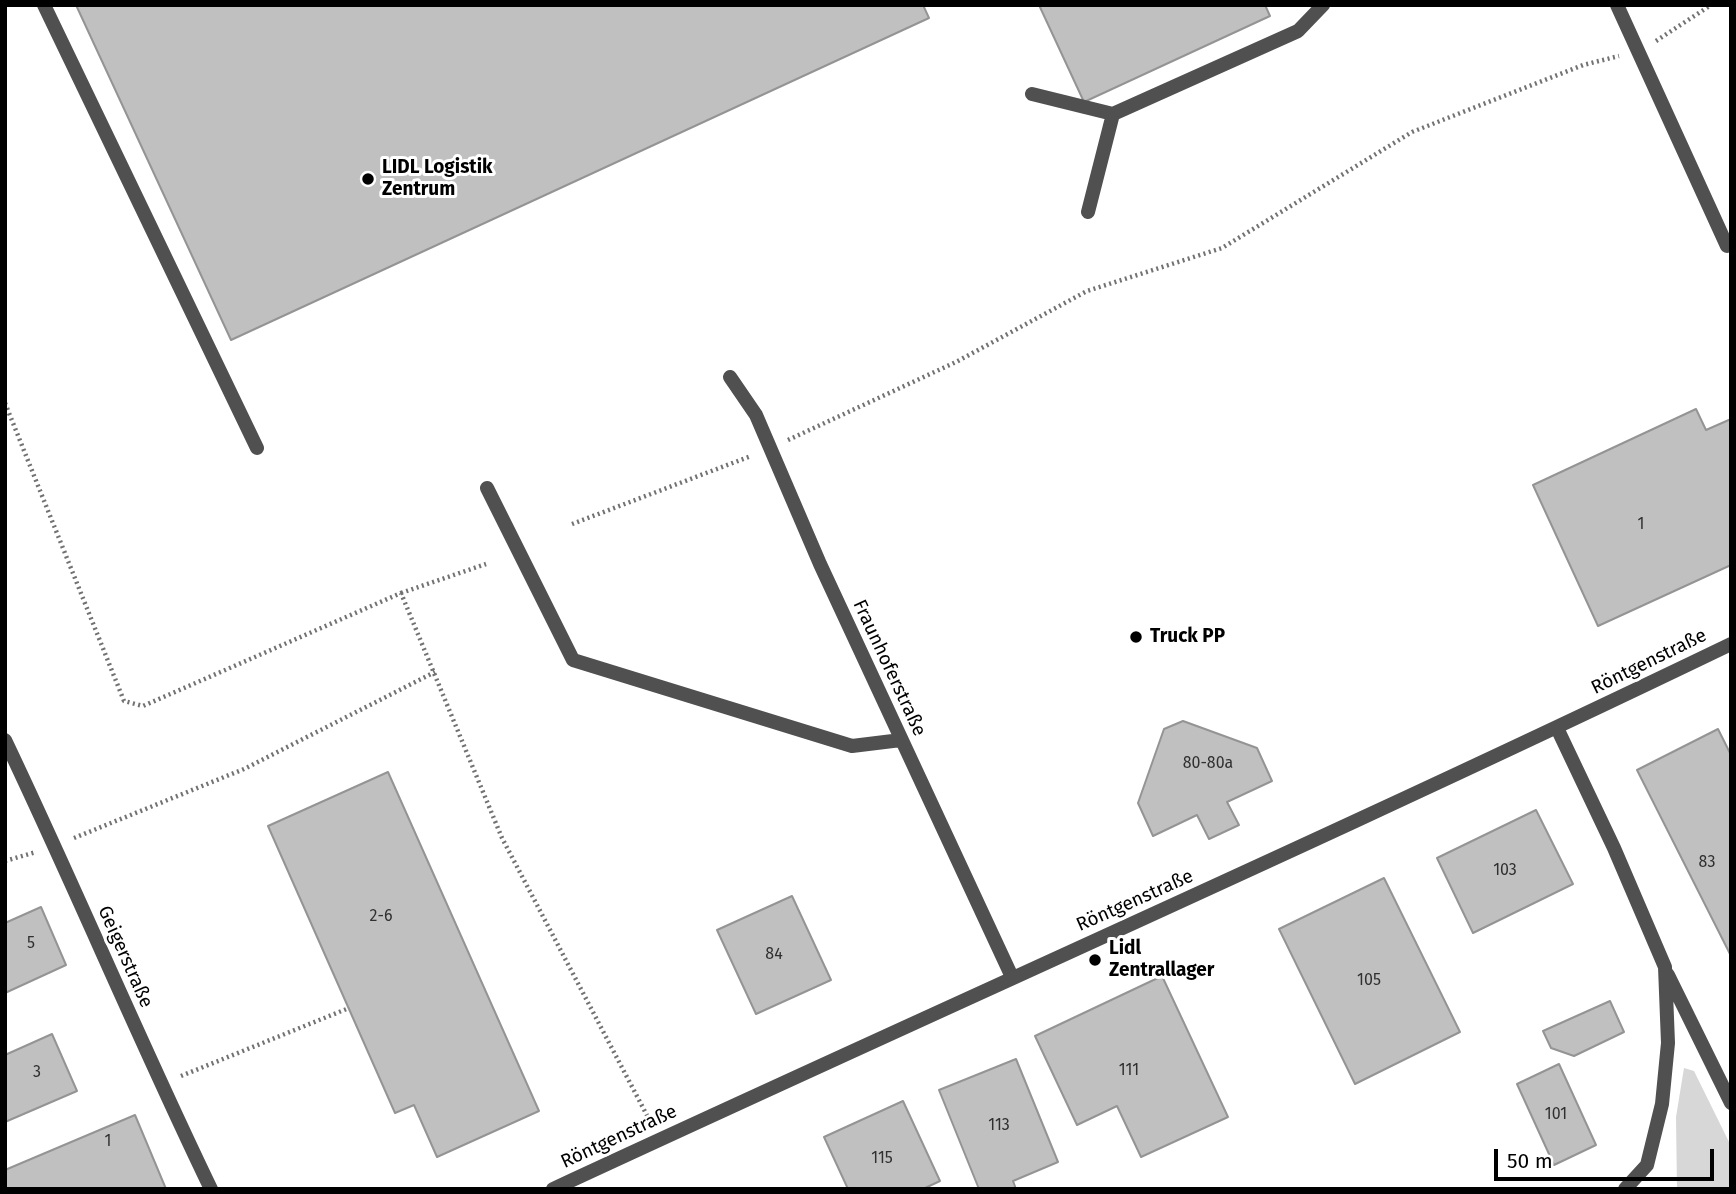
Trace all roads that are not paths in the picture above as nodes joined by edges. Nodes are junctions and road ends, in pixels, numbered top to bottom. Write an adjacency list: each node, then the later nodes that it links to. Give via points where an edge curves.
1 (44, 5): 9 (street)
2 (1322, 5): 5 (street, via 1298,31)
3 (1617, 5): 7 (street)
4 (1032, 94): 5 (street)
5 (1113, 114): 6 (street)
6 (1088, 212)
7 (1730, 244)
8 (730, 377): 14 (street, Fraunhoferstraße, via 756,415)
9 (257, 449)
10 (487, 488): 14 (street, via 573,660 852,746)
11 (1731, 644): 12 (street, Röntgenstraße)
12 (1557, 728): 15 (street); 16 (street, Röntgenstraße)
13 (5, 740): 18 (street, Geigerstraße)
14 (901, 740): 16 (street, Fraunhoferstraße)
15 (1665, 967): 17 (street); 20 (street, via 1668,1043 1662,1104 1647,1165)
16 (1012, 977): 19 (street, Röntgenstraße)
17 (1731, 1103)
18 (211, 1189)
19 (553, 1189)
20 (1625, 1189)

